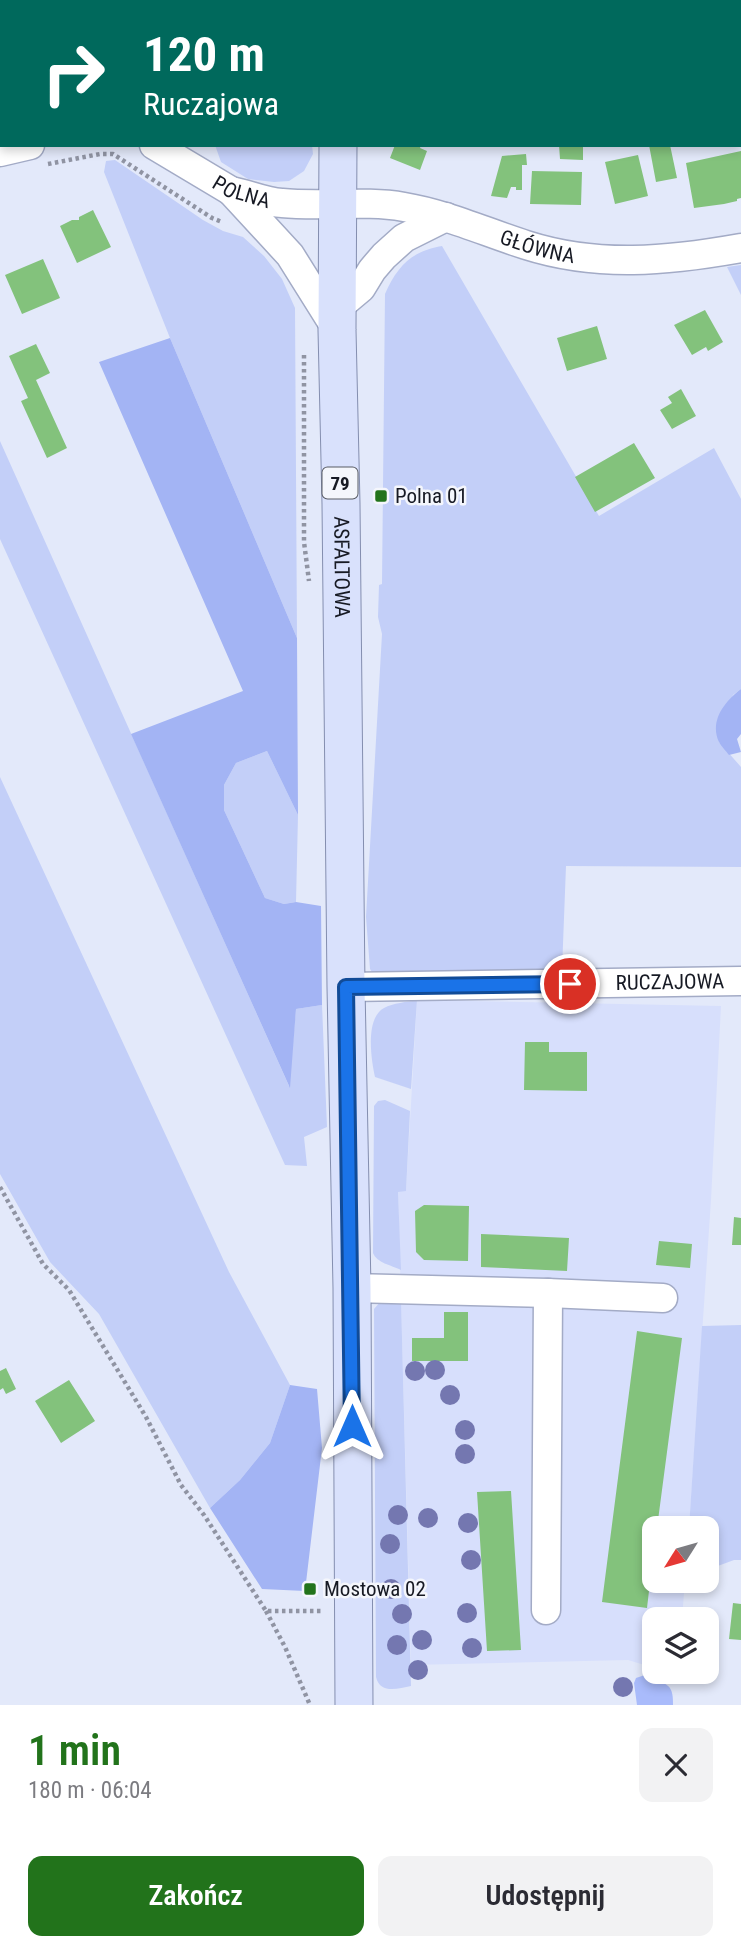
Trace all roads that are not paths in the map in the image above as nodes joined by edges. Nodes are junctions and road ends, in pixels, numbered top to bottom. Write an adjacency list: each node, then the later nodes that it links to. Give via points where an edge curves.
1 (161, 147): 5 (street, POLNA)
2 (338, 147): 7 (main road, ASFALTOWA / 79)
3 (0, 152): 4 (street)
4 (35, 155)
5 (195, 156): 6 (street, POLNA)
6 (231, 191): 7 (street, POLNA, via 277,203); 10 (street, via 290,255)
7 (338, 203): 8 (street, GŁÓWNA, via 402,206); 10 (main road, ASFALTOWA / 79)
8 (446, 217): 9 (street, GŁÓWNA, via 564,255 659,261); 10 (street, via 404,238 384,256)
9 (741, 248)
10 (336, 320): 12 (main road, ASFALTOWA / 79)
11 (741, 981): 12 (street, RUCZAJOWA)
12 (346, 987): 13 (main road, 79)
13 (352, 1288): 14 (street); 17 (main road, 79)
14 (548, 1293): 15 (street); 16 (street)
15 (663, 1298)
16 (546, 1610)
17 (354, 1705)

